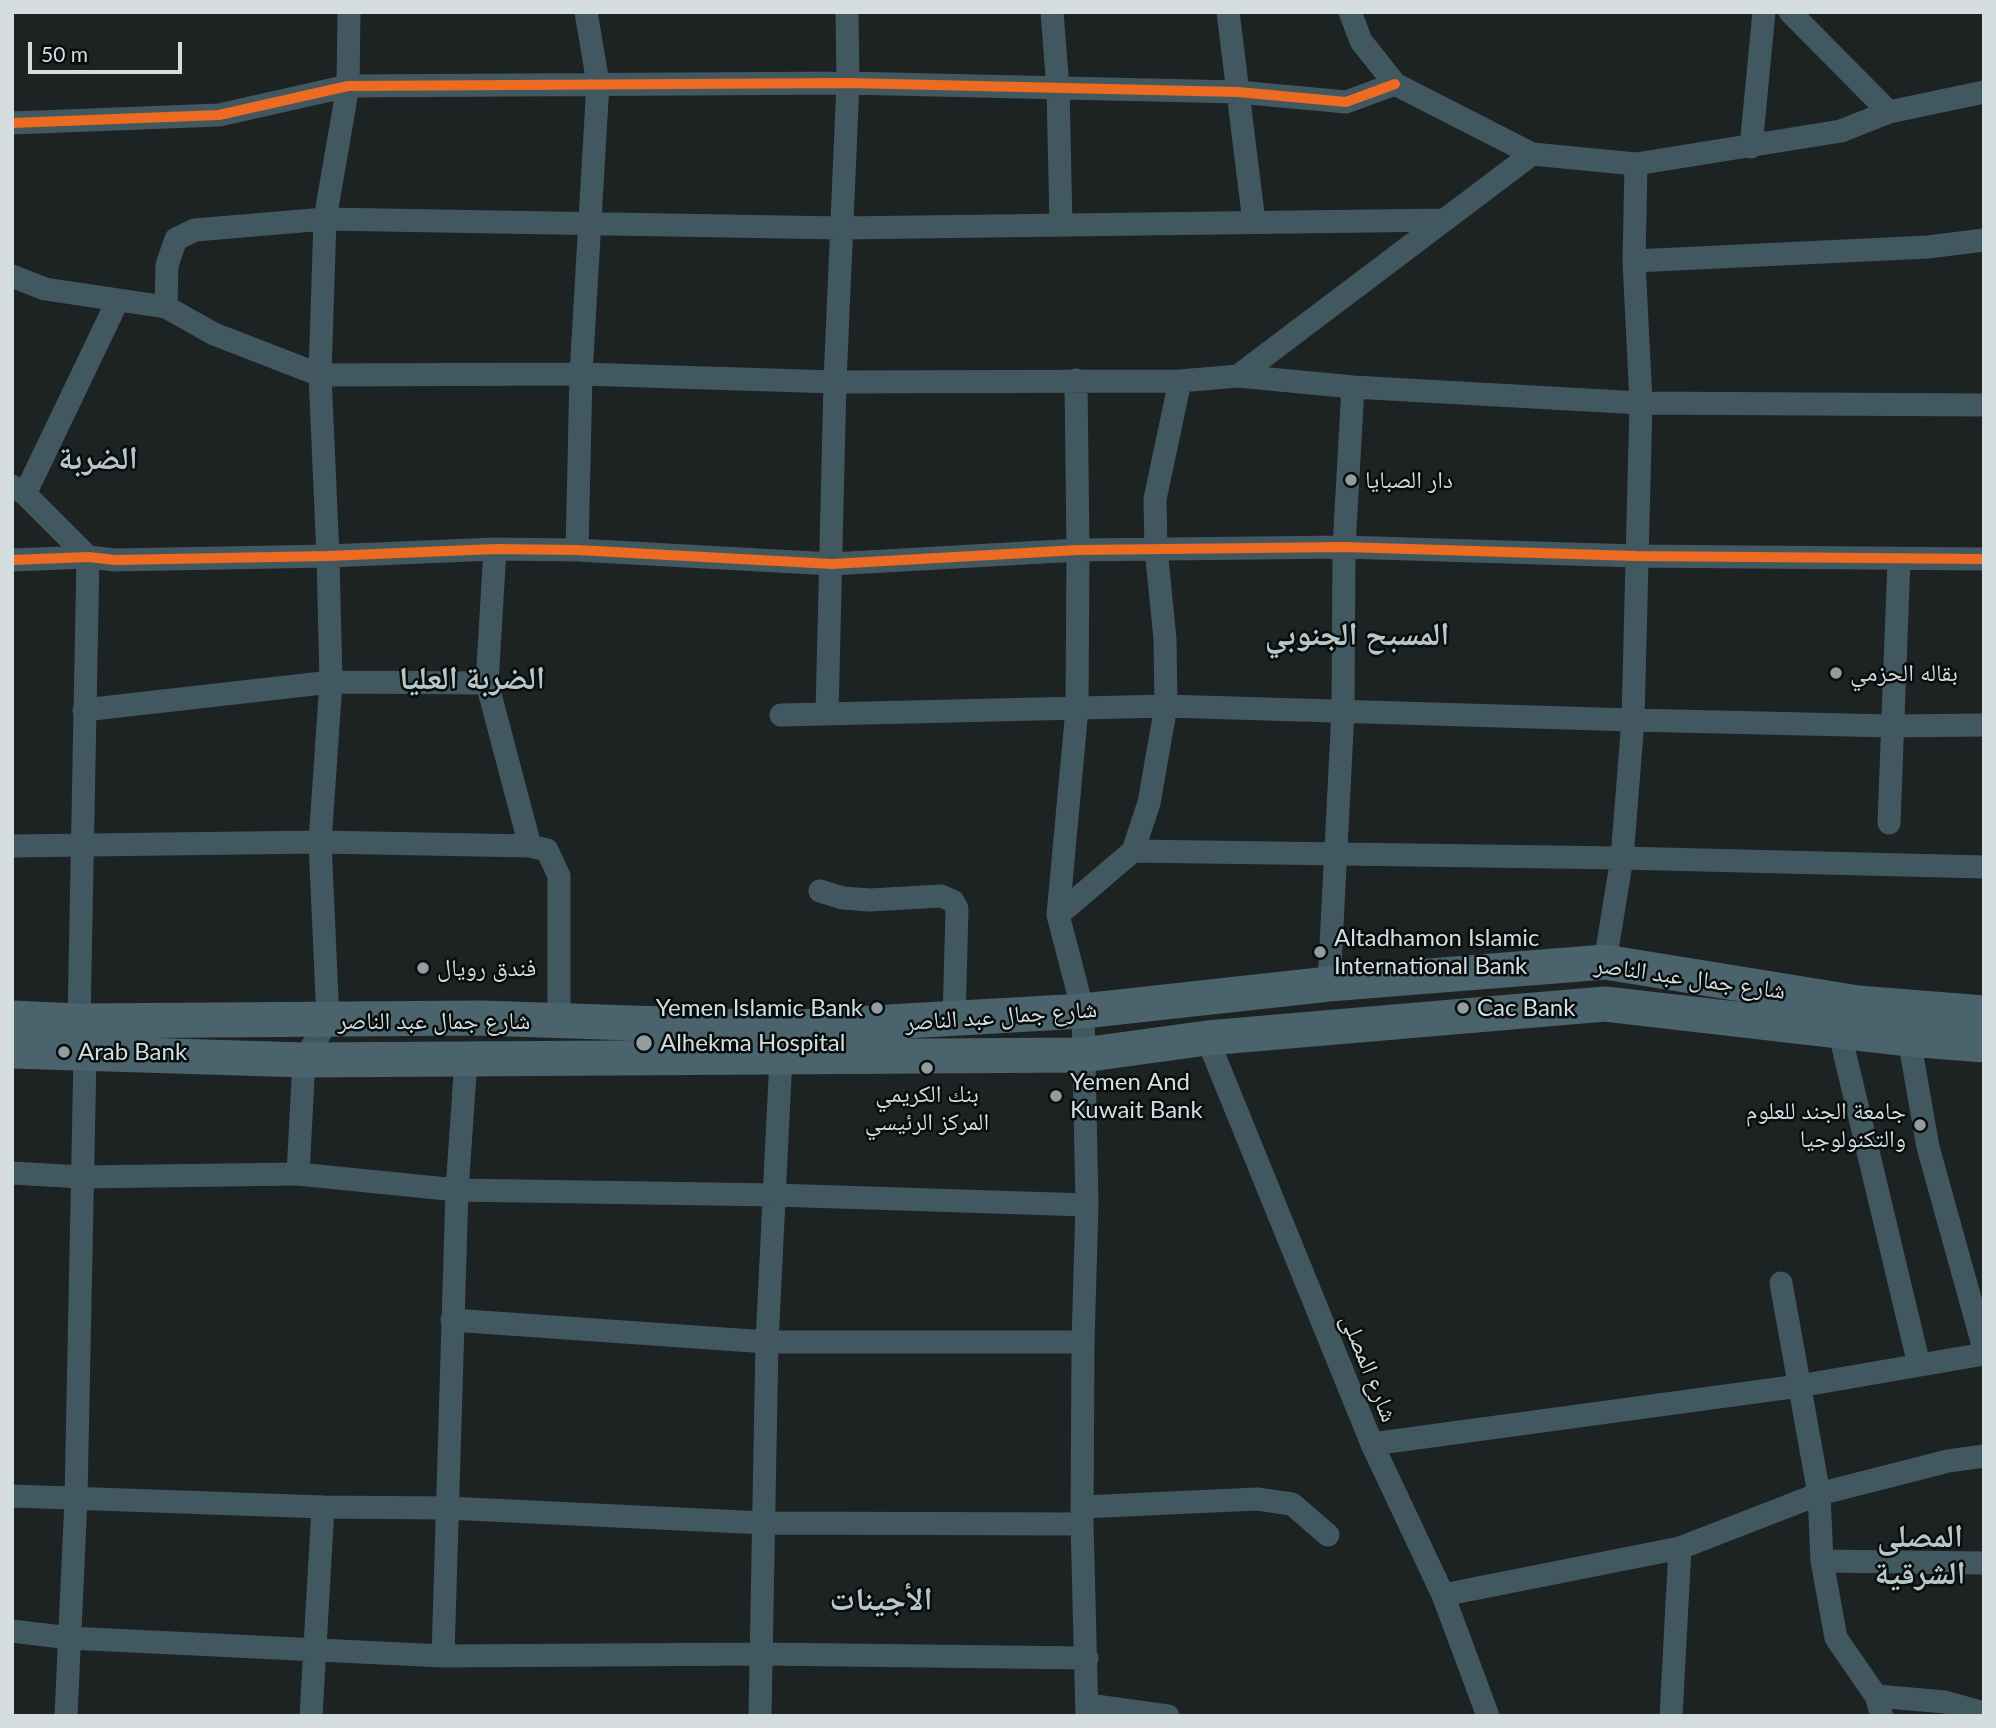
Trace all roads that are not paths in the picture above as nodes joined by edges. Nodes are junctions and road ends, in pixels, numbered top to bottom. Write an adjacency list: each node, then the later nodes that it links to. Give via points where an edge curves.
1 (349, 12): 12 (street)
2 (586, 12): 9 (street)
3 (847, 12): 10 (street)
4 (1052, 12): 13 (street)
5 (1228, 12): 14 (street)
6 (1350, 12): 11 (street, via 1360,41)
7 (1763, 12): 18 (street)
8 (1790, 12): 16 (street)
9 (598, 83): 10 (street); 12 (street); 24 (street)
10 (849, 83): 13 (street); 26 (street)
11 (1395, 84): 14 (street, via 1346,102); 19 (street)
12 (348, 86): 17 (street, via 219,115); 21 (street)
13 (1058, 88): 14 (street); 25 (street)
14 (1238, 92): 23 (street)
15 (1984, 92): 16 (street)
16 (1889, 112): 18 (street, via 1841,131)
17 (12, 123)
18 (1751, 147): 20 (street)
19 (1532, 154): 20 (street); 22 (street)
20 (1636, 164): 28 (street)
21 (325, 219): 24 (street); 31 (street, via 195,230 176,239 167,265); 33 (street)
22 (1445, 220): 23 (street); 34 (street)
23 (1254, 222): 25 (street)
24 (591, 225): 26 (street); 32 (street)
25 (1061, 225): 26 (street)
26 (841, 228): 37 (street)
27 (1984, 240): 28 (street, via 1928,247)
28 (1634, 261): 39 (street)
29 (12, 276): 30 (street, via 45,289)
30 (118, 300): 31 (street); 41 (street)
31 (166, 307): 33 (street, via 214,334)
32 (581, 374): 33 (street); 37 (street); 45 (street)
33 (320, 375): 47 (street)
34 (1238, 376): 36 (street); 38 (street)
35 (1076, 380): 36 (street); 37 (street); 46 (street)
36 (1180, 381): 44 (street, via 1155,499)
37 (835, 382): 53 (street)
38 (1353, 387): 39 (street); 42 (street)
39 (1641, 403): 40 (street); 48 (street)
40 (1984, 405)
41 (19, 490): 49 (street)
42 (1344, 547): 44 (street); 48 (street); 59 (street)
43 (495, 549): 45 (street); 47 (street); 55 (street)
44 (1156, 549): 46 (street); 56 (street)
45 (577, 550): 53 (street)
46 (1078, 550): 53 (street); 57 (street)
47 (328, 556): 49 (street); 54 (street)
48 (1636, 556): 50 (street); 62 (street)
49 (88, 557): 52 (street); 58 (street)
50 (1899, 559): 51 (street); 64 (street)
51 (1984, 559)
52 (12, 561)
53 (832, 564): 60 (street)
54 (331, 682): 55 (street); 58 (street); 66 (street)
55 (487, 683): 69 (street)
56 (1166, 706): 57 (street); 59 (street); 70 (street, via 1149,803)
57 (1077, 709): 60 (street); 75 (street)
58 (84, 710): 68 (street)
59 (1343, 711): 62 (street); 71 (street)
60 (827, 713): 61 (street)
61 (781, 715)
62 (1633, 720): 64 (street); 72 (street)
63 (1984, 725): 64 (street)
64 (1891, 726): 65 (street)
65 (1889, 823)
66 (320, 842): 68 (street); 69 (street); 81 (street)
67 (12, 846): 68 (street)
68 (82, 846): 85 (street)
69 (530, 846): 83 (street, via 547,850 559,876)
70 (1133, 851): 71 (street); 75 (street)
71 (1335, 854): 72 (street); 77 (street)
72 (1622, 858): 73 (street); 76 (street)
73 (1984, 867)
74 (820, 891): 82 (street, via 842,898 941,896 953,901 957,909)
75 (1058, 915): 78 (street)
76 (1605, 962): 77 (main road, شارع جمال عبد الناصر); 79 (main road, شارع جمال عبد الناصر, via 1858,1003)
77 (1329, 984): 78 (main road, شارع جمال عبد الناصر)
78 (1083, 1012): 82 (main road, شارع جمال عبد الناصر); 90 (street)
79 (1984, 1013)
80 (12, 1018): 85 (main road, شارع جمال عبد الناصر)
81 (328, 1020): 83 (main road, شارع جمال عبد الناصر); 85 (main road, شارع جمال عبد الناصر); 92 (street)
82 (954, 1020): 83 (main road, شارع جمال عبد الناصر, via 783,1028)
83 (559, 1022)
84 (1839, 1030): 86 (main road, شارع جمال عبد الناصر, via 1605,1004); 87 (main road, شارع جمال عبد الناصر); 105 (street)
85 (82, 1038): 89 (main road, شارع جمال عبد الناصر); 92 (main road, شارع جمال عبد الناصر); 96 (street)
86 (1208, 1038): 90 (main road, شارع جمال عبد الناصر); 107 (street, شارع المصلى)
87 (1909, 1039): 88 (main road, شارع جمال عبد الناصر); 104 (street, via 1928,1146)
88 (1984, 1045)
89 (12, 1051)
90 (1083, 1055): 91 (main road, شارع جمال عبد الناصر); 99 (street)
91 (781, 1057): 93 (main road, شارع جمال عبد الناصر); 98 (street)
92 (304, 1060): 93 (main road, شارع جمال عبد الناصر); 95 (street)
93 (466, 1060): 97 (street)
94 (12, 1174): 96 (street)
95 (298, 1174): 96 (street); 97 (street)
96 (81, 1177): 111 (street)
97 (457, 1190): 98 (street); 101 (street)
98 (775, 1195): 99 (street); 102 (street)
99 (1087, 1205): 103 (street)
100 (1781, 1283): 106 (street)
101 (452, 1320): 102 (street); 113 (street)
102 (767, 1342): 103 (street); 115 (street)
103 (1083, 1342): 114 (street)
104 (1984, 1351): 105 (street)
105 (1919, 1365): 106 (street)
106 (1799, 1386): 107 (street); 109 (street)
107 (1371, 1444): 120 (street, شارع المصلى)
108 (1984, 1456): 109 (street)
109 (1819, 1494): 117 (street); 118 (street)
110 (12, 1496): 111 (street)
111 (76, 1499): 112 (street); 122 (street)
112 (323, 1507): 113 (street); 123 (street)
113 (447, 1508): 115 (street); 125 (street)
114 (1082, 1516): 115 (street); 116 (street, via 1257,1499 1292,1504); 126 (street)
115 (765, 1523): 124 (street)
116 (1328, 1535)
117 (1680, 1548): 120 (street); 135 (street)
118 (1822, 1561): 119 (street); 127 (street, via 1836,1638)
119 (1984, 1563)
120 (1443, 1595): 134 (street, شارع المصلى)
121 (12, 1631): 122 (street)
122 (70, 1638): 123 (street); 130 (street)
123 (315, 1649): 125 (street); 131 (street)
124 (762, 1654): 125 (street); 126 (street); 132 (street)
125 (443, 1656)
126 (1087, 1658): 128 (street)
127 (1879, 1706): 129 (street, via 1945,1702)
128 (1087, 1711): 133 (street)
129 (1984, 1713)
130 (66, 1716)
131 (311, 1716)
132 (760, 1716)
133 (1168, 1716)
134 (1488, 1716)
135 (1671, 1716)

